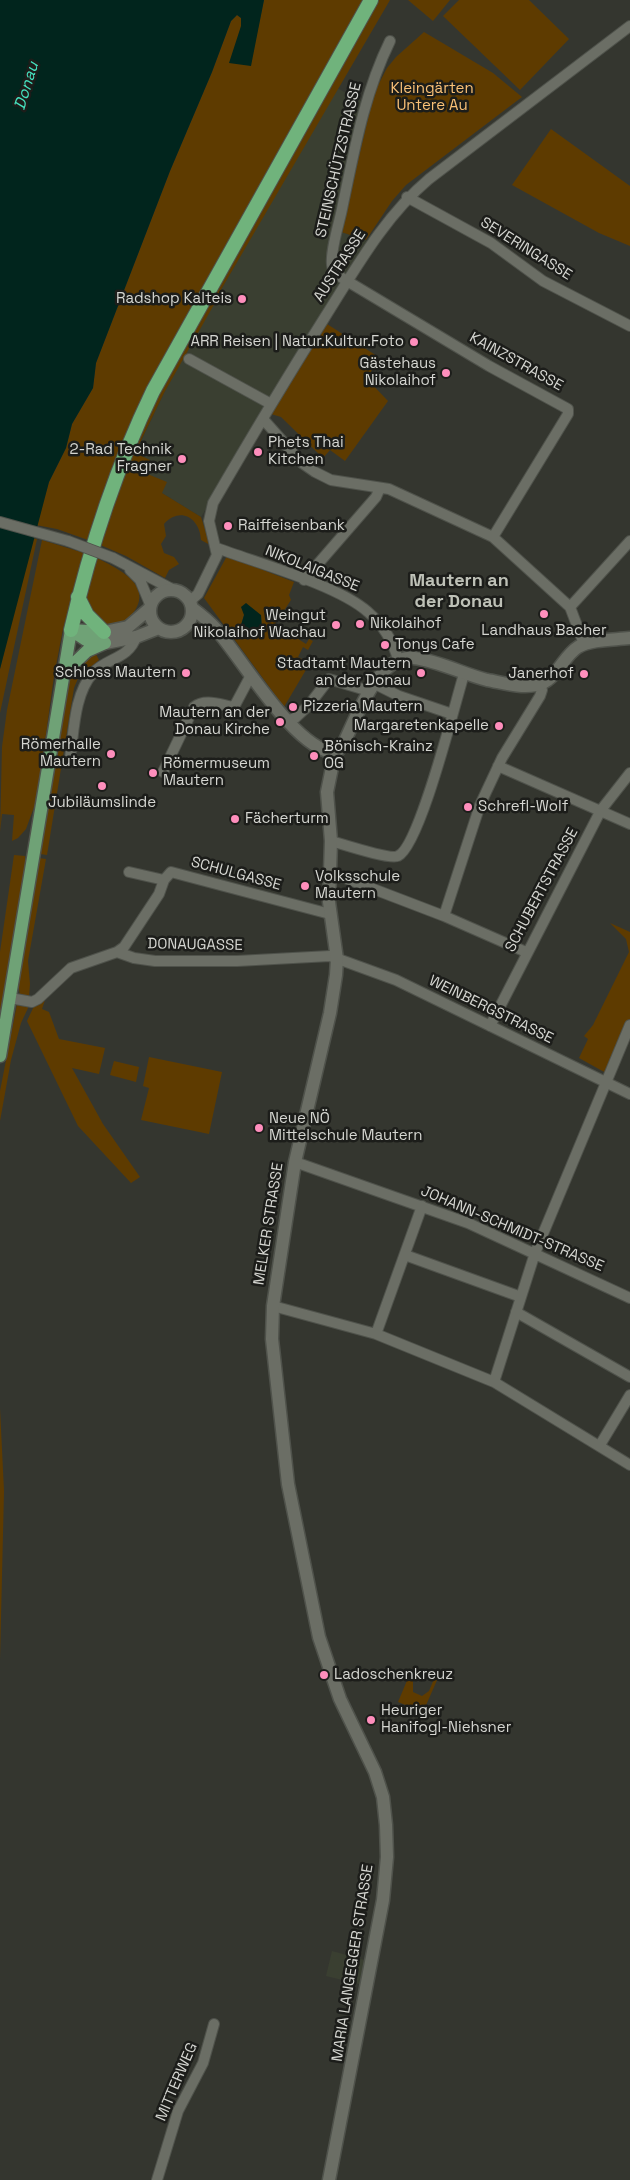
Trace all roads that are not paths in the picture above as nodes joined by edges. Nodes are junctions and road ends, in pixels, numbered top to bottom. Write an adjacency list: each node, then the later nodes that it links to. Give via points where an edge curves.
1 (371, 0): 18 (highway, via 153,391 109,494)
2 (630, 26): 4 (street, AUSTRASSE)
3 (390, 41): 5 (street, STEINSCHÜTZSTRASSE, via 367,97 337,231 332,265 335,274)
4 (407, 197): 5 (street, AUSTRASSE); 6 (street, SEVERINGASSE, via 491,243 543,281)
5 (347, 281): 8 (street, AUSTRASSE); 12 (street, KAINZSTRASSE, via 568,409 568,414)
6 (630, 326)
7 (189, 359): 8 (street)
8 (271, 404): 9 (street, AUSTRASSE)
9 (262, 419): 10 (street, via 302,463 315,472 331,480); 14 (street, AUSTRASSE, via 213,503 209,522)
10 (380, 488): 12 (street, via 406,496); 16 (street, via 376,497)
11 (0, 522): 15 (street, bridge, via 68,541)
12 (493, 537): 21 (street)
13 (630, 541): 21 (street)
14 (217, 548): 16 (street, NIKOLAIGASSE); 19 (street, via 215,563)
15 (115, 559): 17 (street); 20 (street, via 140,580)
16 (304, 580): 30 (street, NIKOLAIGASSE, via 333,591 369,612 392,641)
17 (172, 590): 19 (street); 20 (street, via 158,593)
18 (78, 597): 24 (highway); 25 (highway)
19 (191, 604): 22 (street); 29 (street, via 215,627)
20 (150, 607): 23 (street, via 152,621); 25 (street, via 128,627)
21 (570, 608): 28 (street)
22 (190, 622): 23 (street, via 175,631); 29 (street)
23 (160, 628): 26 (street)
24 (71, 630): 25 (main road); 34 (main road)
25 (105, 638): 26 (street); 31 (street); 34 (main road, via 80,656)
26 (136, 638): 31 (street, via 127,652)
27 (630, 638): 28 (street)
28 (584, 644): 35 (street)
29 (232, 650): 33 (street)
30 (398, 660): 32 (street, via 416,658); 36 (street)
31 (110, 661): 40 (street, via 94,672 84,687)
32 (464, 674): 35 (street, via 511,685); 37 (street)
33 (251, 675): 38 (street); 42 (street, via 234,708 206,702 194,707)
34 (62, 676): 55 (main road)
35 (540, 684): 41 (street, via 540,696)
36 (371, 687): 37 (street); 38 (street, via 329,679 309,705); 39 (street, via 342,747)
37 (452, 714): 46 (street, via 420,818 402,852 392,857)
38 (287, 721): 39 (street, via 313,743)
39 (335, 753): 46 (street, MELKER STRASSE, via 327,792)
40 (70, 758)
41 (498, 766): 44 (street); 51 (street, via 471,827)
42 (163, 772)
43 (630, 773): 44 (street, SCHUBERTSTRASSE)
44 (601, 810): 45 (street); 53 (street, SCHUBERTSTRASSE)
45 (630, 824)
46 (331, 841): 48 (street, MELKER STRASSE)
47 (129, 872): 49 (street)
48 (329, 872): 50 (street, MELKER STRASSE); 51 (street)
49 (164, 880): 50 (street, SCHULGASSE, via 171,872); 52 (street, via 148,912)
50 (330, 914): 54 (street, MELKER STRASSE)
51 (444, 916): 53 (street)
52 (117, 952): 54 (street, DONAUGASSE, via 155,961 328,956); 55 (street, via 71,968 38,1000)
53 (526, 952): 57 (street, SCHUBERTSTRASSE)
54 (337, 959): 57 (street, WEINBERGSTRASSE, via 396,980); 61 (street, MELKER STRASSE, via 330,1012)
55 (10, 998): 58 (main road)
56 (630, 1025): 59 (street)
57 (490, 1026): 59 (street, WEINBERGSTRASSE)
58 (0, 1056)
59 (605, 1081): 60 (street, WEINBERGSTRASSE); 63 (street)
60 (630, 1094)
61 (295, 1162): 62 (street, JOHANN-SCHMIDT-STRASSE); 67 (street, MELKER STRASSE)
62 (422, 1206): 63 (street, JOHANN-SCHMIDT-STRASSE); 64 (street)
63 (535, 1253): 65 (street); 66 (street, JOHANN-SCHMIDT-STRASSE)
64 (404, 1255): 65 (street); 69 (street)
65 (521, 1297): 68 (street)
66 (630, 1298)
67 (273, 1306): 69 (street); 75 (street, MELKER STRASSE, via 275,1368 288,1484 319,1637)
68 (516, 1312): 70 (street); 71 (street)
69 (376, 1334): 71 (street)
70 (630, 1377)
71 (494, 1382): 73 (street)
72 (630, 1395): 73 (street)
73 (600, 1445): 74 (street)
74 (630, 1465)
75 (340, 1699): 78 (street, MARIA LANGEGGER STRASSE, via 375,1772 383,1797 387,1857 376,1942)
76 (214, 2024): 77 (street, MITTERWEG, via 203,2063 178,2110)
77 (157, 2180)
78 (329, 2180)

